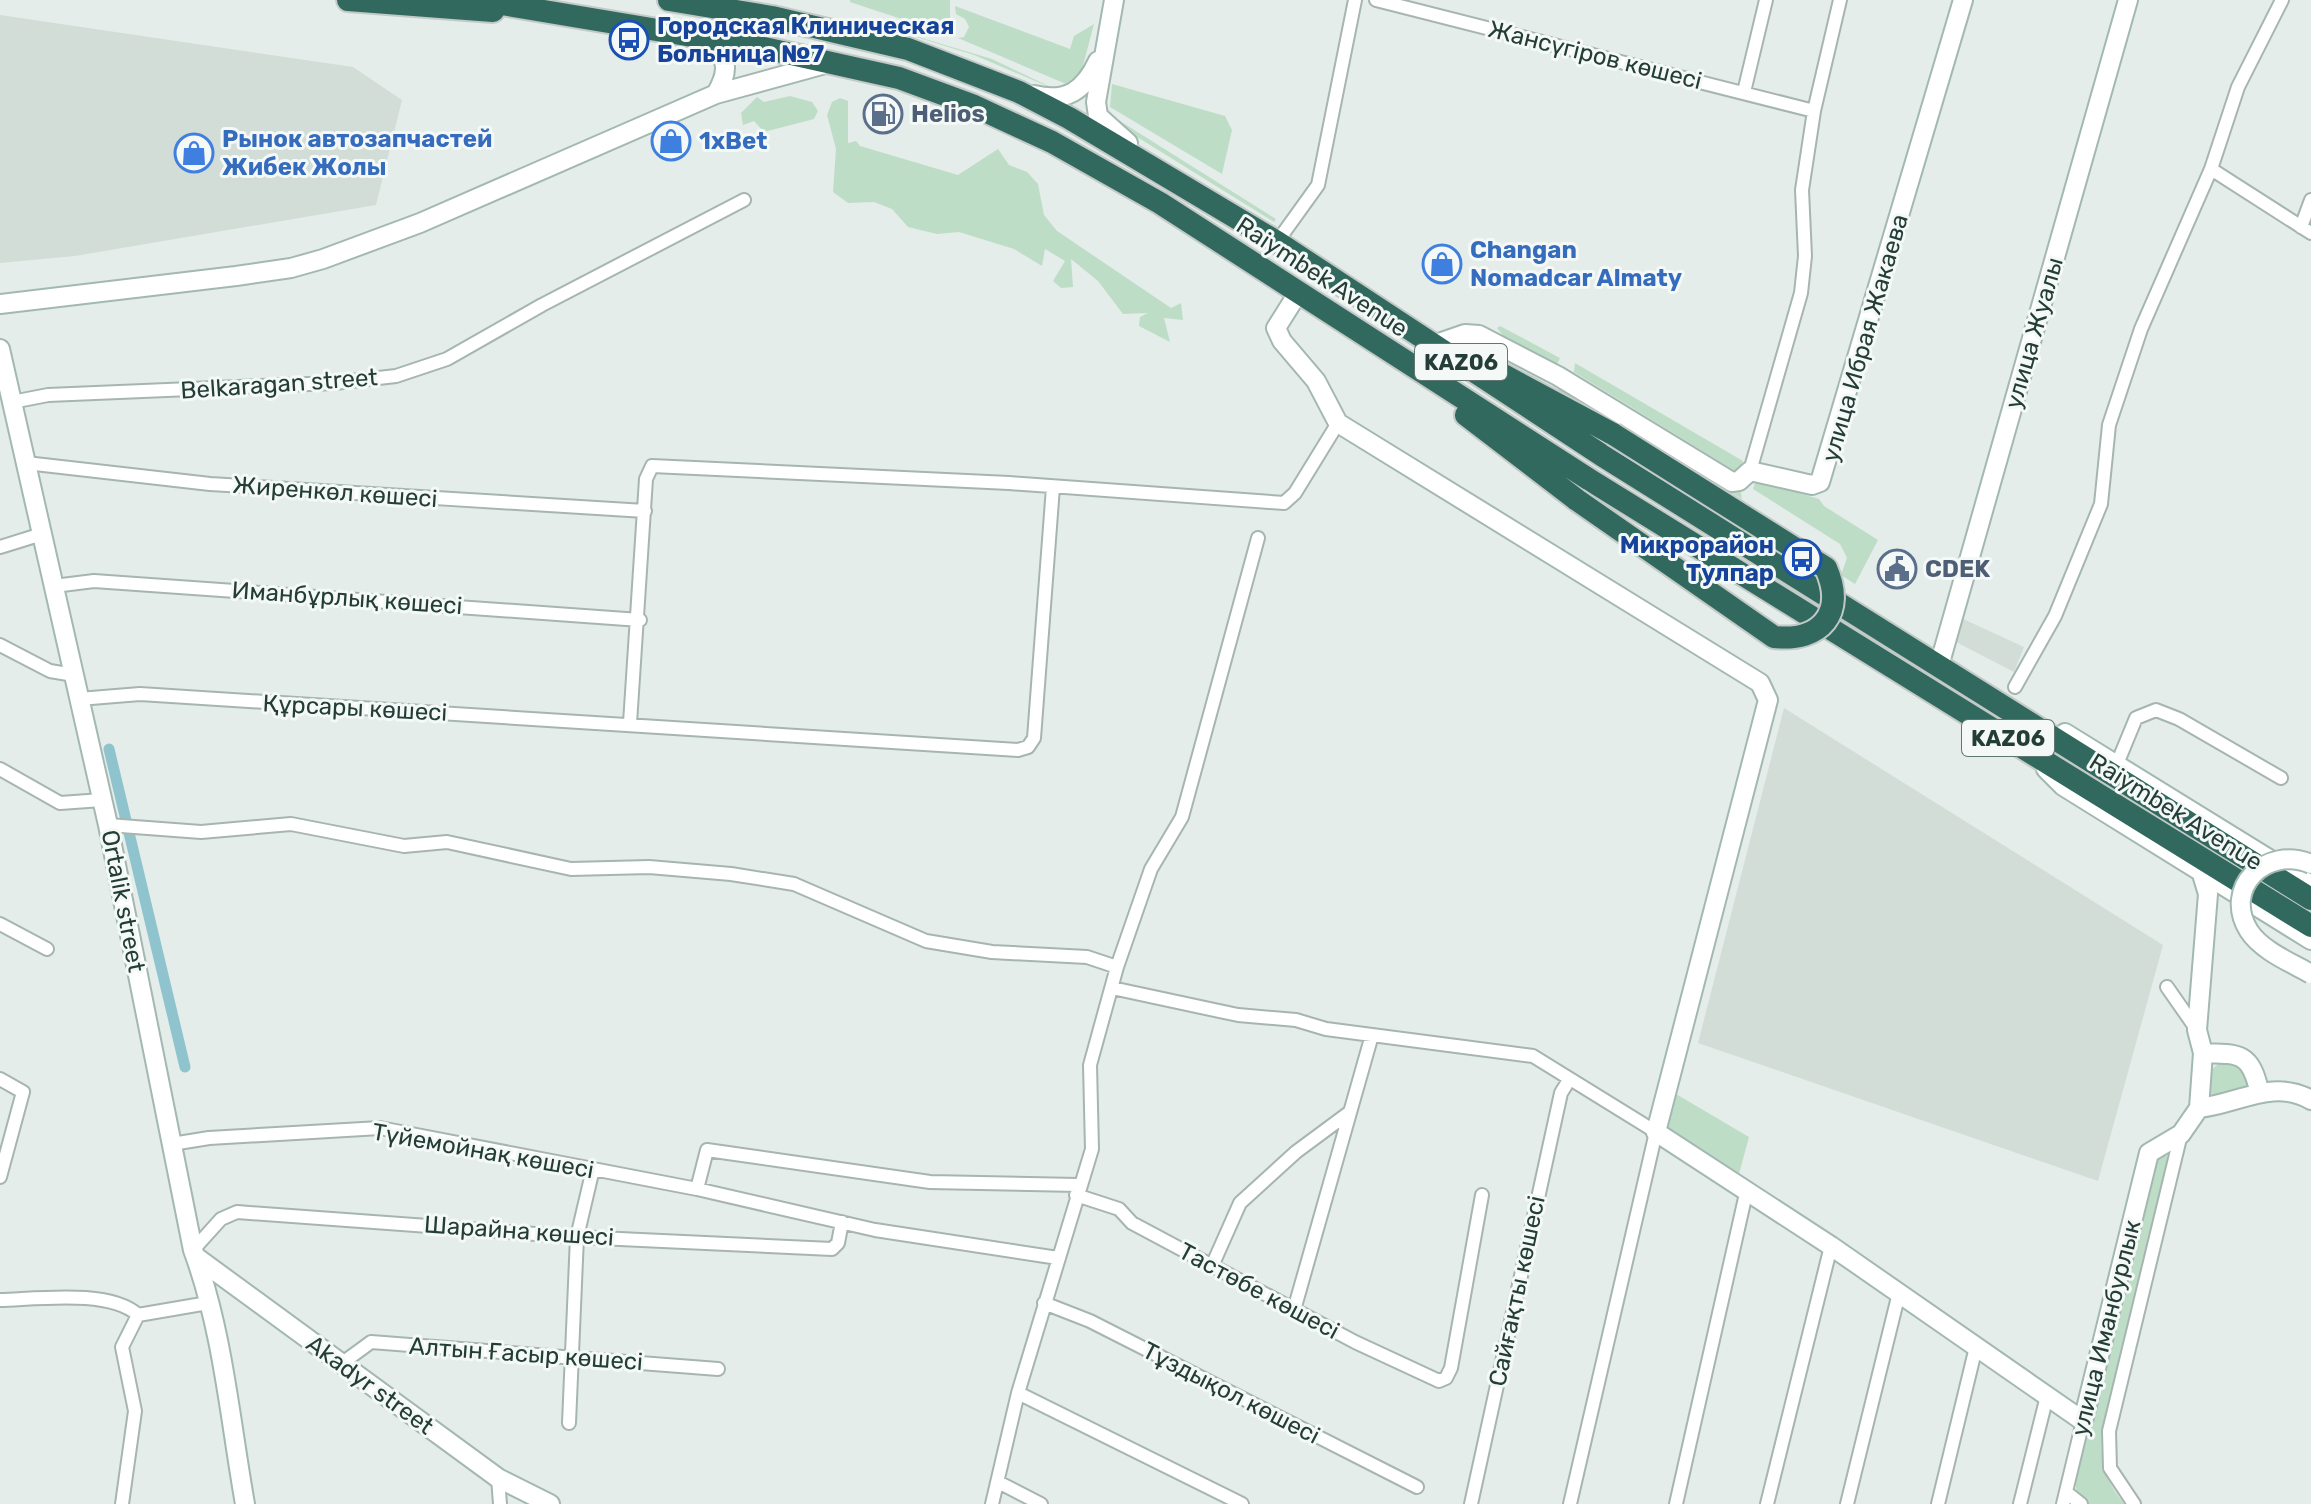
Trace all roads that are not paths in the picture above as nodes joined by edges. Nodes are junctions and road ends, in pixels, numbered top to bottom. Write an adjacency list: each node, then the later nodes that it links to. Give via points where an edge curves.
1 (348, 0): 12 (highway)
2 (478, 0): 12 (highway, Raiymbek Avenue / KАZ06)
3 (669, 0): 16 (highway, Raiymbek Avenue / KАZ06, via 908,49)
4 (1114, 0): 14 (street)
5 (1355, 0): 25 (street, via 1318,185)
6 (1376, 0): 17 (street, Жансүгіров көшесі)
7 (1766, 0): 17 (street)
8 (1840, 0): 19 (street)
9 (1963, 0): 37 (street, улица Ибрая Жакаева, via 1825,474 1812,485)
10 (2128, 0): 46 (street, улица Жуалы)
11 (2282, 0): 20 (street, via 2238,87)
12 (547, 14): 13 (highway, Raiymbek Avenue / KАZ06)
13 (712, 39): 15 (highway, Raiymbek Avenue / KАZ06); 18 (street, via 728,66)
14 (1103, 52): 16 (street, via 1076,93 1050,99); 21 (street, via 1098,116)
15 (831, 62): 18 (street); 26 (highway, Raiymbek Avenue / KАZ06, via 899,78 1052,142 1160,203)
16 (1019, 92): 21 (highway, Raiymbek Avenue / KАZ06)
17 (1744, 92): 19 (street, Жансүгіров көшесі)
18 (716, 94): 27 (street, via 420,223 312,262)
19 (1814, 111): 37 (street, via 1802,190 1801,293)
20 (2211, 169): 24 (street); 48 (street, via 2141,329 2112,413 2101,504 2055,616)
21 (1175, 178): 25 (highway, Raiymbek Avenue / KАZ06)
22 (744, 200): 34 (street, Belkaragan street, via 447,359 396,376 48,395)
23 (2311, 200): 24 (street)
24 (2306, 230)
25 (1277, 242): 28 (highway, Raiymbek Avenue / KАZ06)
26 (1298, 293): 31 (highway, Raiymbek Avenue / KАZ06); 35 (street, via 1276,328 1316,381)
27 (0, 304)
28 (1407, 327): 29 (highway); 46 (highway, Raiymbek Avenue / KАZ06)
29 (1439, 343): 32 (street, via 1479,335); 33 (highway)
30 (0, 349): 34 (street, Ortalik street)
31 (1391, 353): 33 (highway, bridge, via 1510,452 1774,637 1795,639 1826,621 1835,587 1826,568); 52 (highway, Raiymbek Avenue / KАZ06)
32 (1558, 376): 33 (street); 37 (street, улица Ибрая Жакаева, via 1732,482)
33 (1546, 396)
34 (12, 402): 36 (street, Ortalik street)
35 (1338, 423): 38 (street, via 1284,503); 81 (street, via 1760,683 1768,700)
36 (26, 463): 39 (street, Жиренкөл көшесі, via 210,484); 40 (street, Ortalik street)
37 (1750, 471)
38 (1053, 487): 39 (street, via 656,464 646,479); 51 (street, Құрсары көшесі, via 1034,738 1028,747 706,732)
39 (645, 511): 44 (street)
40 (42, 534): 42 (street); 43 (street, Ortalik street)
41 (1258, 538): 68 (street, via 1182,817 1151,869)
42 (0, 547)
43 (54, 586): 44 (street, Иманбұрлық көшесі, via 94,581); 47 (street, Ortalik street)
44 (640, 620): 51 (street)
45 (0, 645): 47 (street, via 50,671)
46 (1939, 666): 50 (highway, Raiymbek Avenue / KАZ06)
47 (74, 675): 49 (street, Ortalik street)
48 (2015, 687)
49 (79, 699): 51 (street, Құрсары көшесі, via 140,694); 56 (street, Ortalik street)
50 (2002, 706): 53 (street, via 2048,722); 62 (highway, Raiymbek Avenue / KАZ06)
51 (630, 723)
52 (2023, 748): 59 (street, via 2063,786); 65 (highway, Raiymbek Avenue / KАZ06)
53 (2117, 764): 55 (street, via 2136,718 2162,710); 60 (street)
54 (0, 769): 56 (street, via 60,803)
55 (2281, 778)
56 (102, 800): 57 (street, Ortalik street)
57 (108, 825): 68 (street, via 201,832 291,824 404,846 447,842 571,869 649,867 731,874 794,884 926,941 992,952 1087,957); 83 (street, Ortalik street)
58 (2311, 864): 69 (street, bridge, via 2281,858 2264,864 2244,888 2241,905 2252,935)
59 (2201, 871): 61 (street); 63 (street)
60 (2311, 885)
61 (2229, 889): 63 (street); 66 (street)
62 (2311, 899)
63 (2207, 907): 72 (street)
64 (0, 924): 67 (street)
65 (2311, 926)
66 (2311, 940)
67 (47, 949)
68 (1117, 967): 71 (street)
69 (2311, 974)
70 (2167, 987): 72 (street)
71 (1112, 988): 73 (street, via 1238,1015); 88 (street, via 1090,1065 1092,1149)
72 (2197, 1030): 74 (street)
73 (1372, 1035): 76 (street, via 1533,1056); 80 (street)
74 (2203, 1053): 77 (street, via 2241,1057 2252,1066); 79 (street)
75 (0, 1079): 85 (street, via 23,1092)
76 (1569, 1080): 81 (street); 124 (street, Сайғақты көшесі, via 1557,1108)
77 (2259, 1090): 78 (street, via 2288,1091); 79 (street, via 2235,1102)
78 (2311, 1100)
79 (2199, 1108): 82 (street)
80 (1350, 1112): 95 (street, via 1240,1203); 100 (street)
81 (1656, 1132): 87 (street); 125 (street)
82 (2181, 1134): 106 (street, улица Иманбурлык, via 2149,1153); 132 (street, via 2109,1431 2110,1468)
83 (172, 1144): 84 (street, Түйемойнақ көшесі, via 380,1128); 93 (street, Ortalik street)
84 (593, 1169): 86 (street, Түйемойнақ көшесі); 91 (street)
85 (0, 1177)
86 (697, 1189): 88 (street, via 707,1150 930,1182); 90 (street, Түйемойнақ көшесі)
87 (1747, 1189): 92 (street); 126 (street)
88 (1077, 1190): 94 (street); 95 (street, Тастөбе көшесі, via 1119,1209 1132,1223)
89 (1482, 1195): 100 (street, Тастөбе көшесі, via 1446,1378 1430,1378)
90 (842, 1222): 91 (street, Шарайна көшесі, via 832,1249); 94 (street, Түйемойнақ көшесі)
91 (577, 1237): 93 (street, Шарайна көшесі, via 237,1212 221,1219); 103 (street)
92 (1831, 1246): 96 (street); 127 (street)
93 (194, 1254): 98 (street, Ortalik street); 104 (street, Akadyr street)
94 (1058, 1258): 99 (street)
95 (1212, 1266): 100 (street, Тастөбе көшесі)
96 (1899, 1293): 102 (street); 128 (street)
97 (0, 1300): 101 (street, via 90,1299 129,1307)
98 (208, 1303): 101 (street); 111 (street, Ortalik street)
99 (1044, 1303): 107 (street); 114 (street, Тұздықол көшесі, via 1090,1321)
100 (1294, 1310)
101 (138, 1315): 116 (street, via 122,1347 135,1411)
102 (1976, 1347): 108 (street); 129 (street)
103 (572, 1358): 104 (street, Алтын Ғасыр көшесі, via 371,1342); 105 (street, Алтын Ғасыр көшесі); 110 (street)
104 (341, 1364): 112 (street, Akadyr street)
105 (718, 1369)
106 (2094, 1378): 108 (street, via 2075,1399); 109 (street, улица Иманбурлык)
107 (1018, 1393): 113 (street); 123 (street)
108 (2051, 1400): 109 (street); 130 (street)
109 (2083, 1421): 115 (street, улица Иманбурлык)
110 (569, 1423)
111 (239, 1454): 117 (street, Ortalik street); 118 (street, Ortalik street)
112 (498, 1478): 119 (street); 120 (street, Akadyr street)
113 (998, 1482): 121 (street); 122 (street)
114 (1417, 1487)
115 (2064, 1498): 131 (street)
116 (122, 1504)
117 (245, 1504)
118 (255, 1504)
119 (500, 1504)
120 (550, 1504)
121 (992, 1504)
122 (1041, 1504)
123 (1242, 1504)
124 (1471, 1504)
125 (1570, 1504)
126 (1676, 1504)
127 (1767, 1504)
128 (1847, 1504)
129 (1938, 1504)
130 (2020, 1504)
131 (2081, 1504)
132 (2134, 1504)

